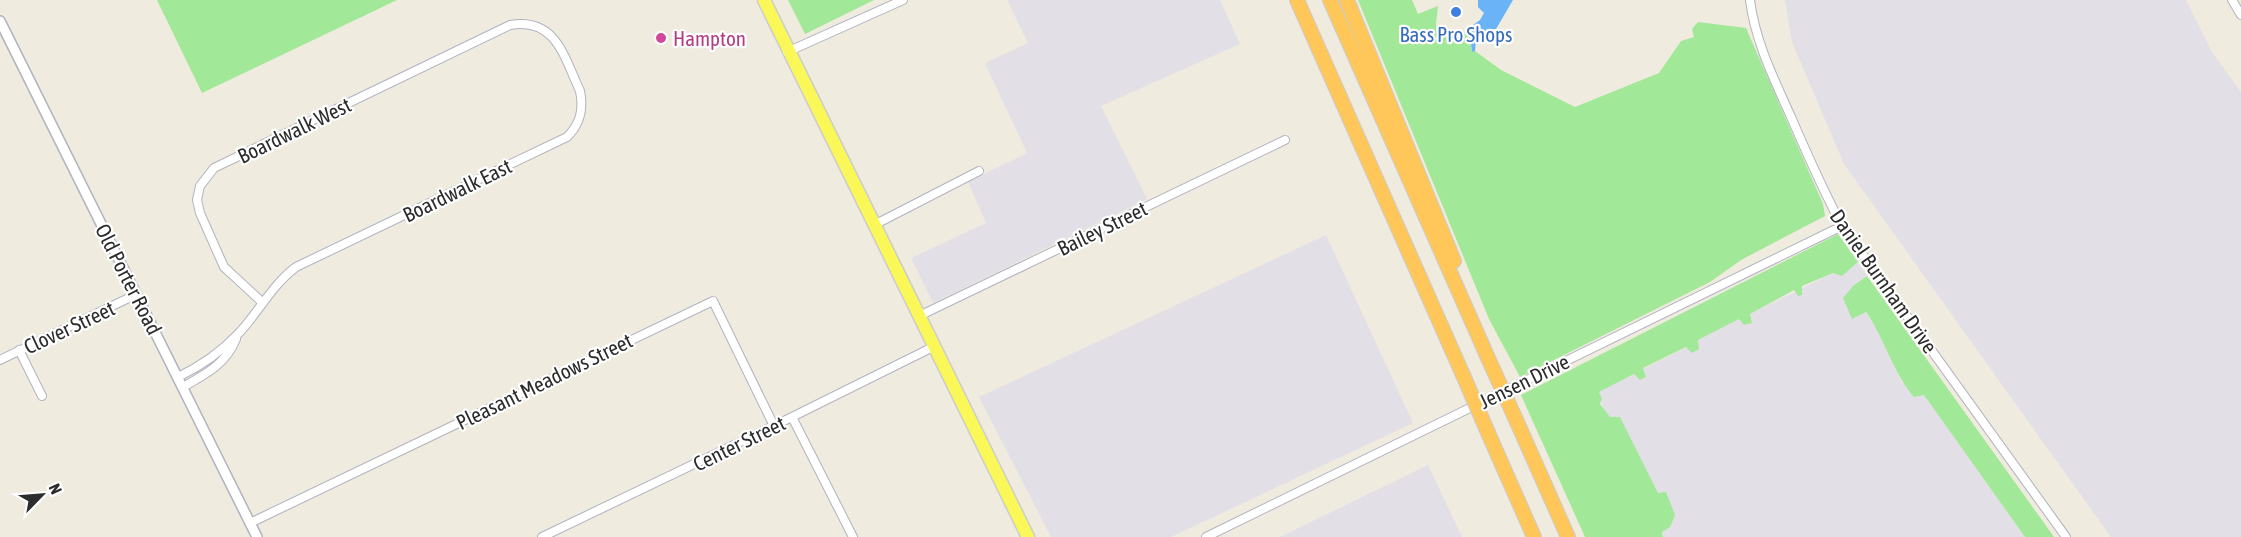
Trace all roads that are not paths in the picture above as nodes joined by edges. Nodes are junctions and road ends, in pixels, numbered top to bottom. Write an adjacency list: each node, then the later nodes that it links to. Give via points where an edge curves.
1 (757, 0): 12 (main road)
2 (764, 0): 12 (main road)
3 (903, 0): 13 (street)
4 (1295, 0): 37 (highway, bridge)
5 (1330, 0): 22 (highway)
6 (1347, 0): 22 (highway, via 1447,241)
7 (1750, 0): 17 (street, Daniel Burnham Drive, via 1764,55)
8 (2232, 0): 9 (street)
9 (2241, 15)
10 (0, 21): 18 (street, Old Porter Road)
11 (521, 23): 19 (street, Boardwalk East, via 542,28 556,41 580,91 582,108 575,129 567,137 296,267); 19 (street, Boardwalk West, via 501,29 207,175 197,200 200,213 224,267)
12 (781, 39): 13 (main road)
13 (787, 52): 16 (main road)
14 (1285, 140): 20 (street, Bailey Street)
15 (979, 171): 16 (street)
16 (874, 225): 20 (main road)
17 (1842, 226): 36 (street, Jensen Drive); 39 (street, Daniel Burnham Drive)
18 (137, 294): 24 (street, Clover Street); 26 (street, Old Porter Road)
19 (263, 303): 21 (street, Boardwalk East)
20 (919, 316): 23 (main road)
21 (238, 335): 26 (street, Boardwalk East, via 209,360); 27 (street, Boardwalk East, via 224,360)
22 (1478, 335): 38 (highway, bridge)
23 (935, 346): 29 (street, Center Street); 35 (main road)
24 (19, 350): 25 (street, Clover Street); 28 (street)
25 (0, 360)
26 (178, 377): 27 (street, Old Porter Road)
27 (183, 387): 31 (street, Old Porter Road)
28 (42, 396)
29 (792, 417): 30 (street, Center Street); 34 (street)
30 (774, 426): 31 (street, Pleasant Meadows Street, via 712,301); 33 (street, Center Street)
31 (250, 523): 32 (street, Old Porter Road)
32 (257, 537)
33 (542, 537)
34 (853, 537)
35 (1028, 537)
36 (1206, 537)
37 (1534, 537)
38 (1568, 537)
39 (2066, 537)

